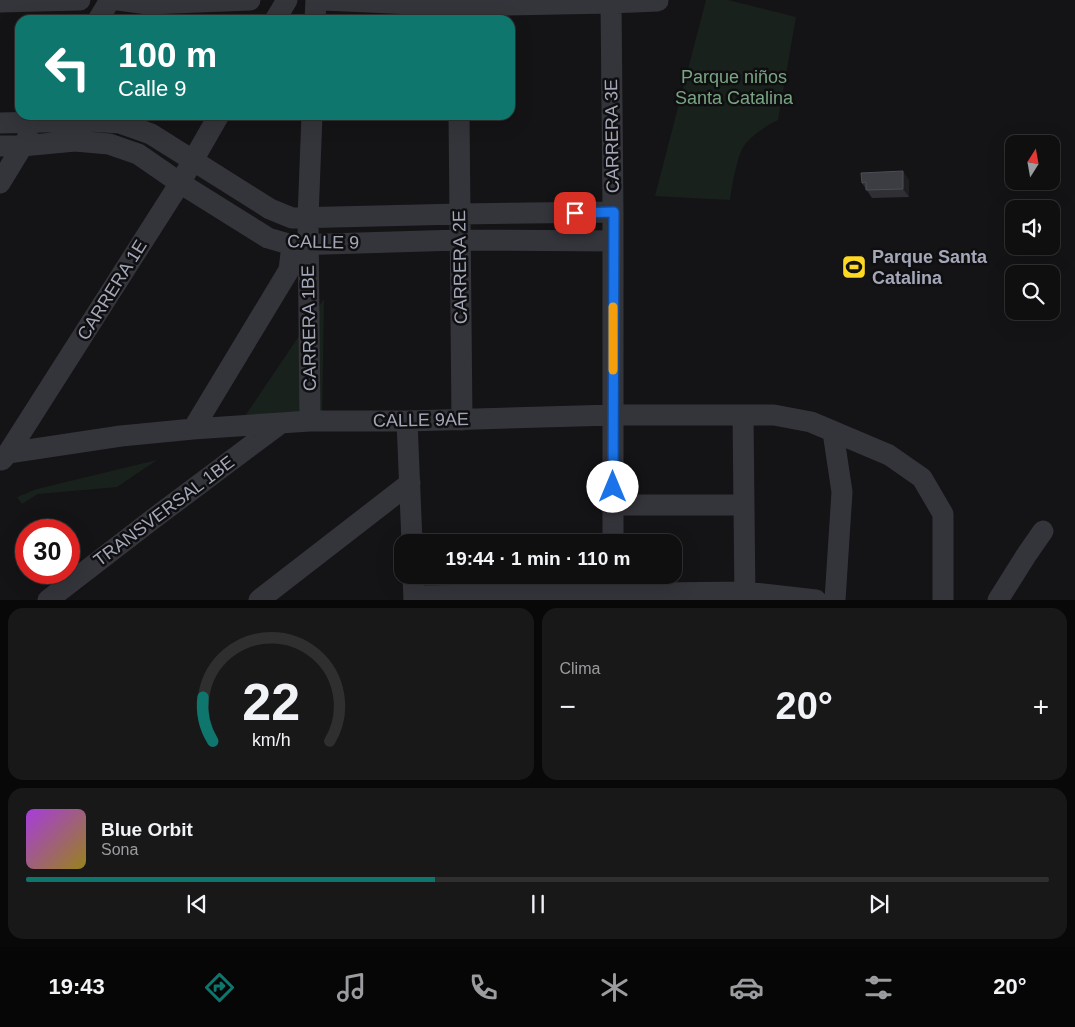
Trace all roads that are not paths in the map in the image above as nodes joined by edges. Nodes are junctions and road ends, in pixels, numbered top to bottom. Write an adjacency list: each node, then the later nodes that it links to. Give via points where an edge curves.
1 (80, 0): 9 (street)
2 (110, 0): 12 (street)
3 (118, 0): 4 (street, via 148,4)
4 (250, 0)
5 (287, 0): 13 (street)
6 (316, 0): 14 (street)
7 (323, 0): 11 (street)
8 (658, 1): 10 (street)
9 (0, 2)
10 (610, 2): 11 (street); 27 (street, CARRERA 3E)
11 (458, 9)
12 (101, 15)
13 (278, 15)
14 (315, 15)
15 (29, 120): 21 (street, CALLE 9)
16 (38, 120): 23 (street)
17 (64, 120): 24 (street, CALLE 9, via 120,123 151,134)
18 (216, 120): 24 (street, CARRERA 1E)
19 (312, 120): 29 (street, CARRERA 1BE)
20 (459, 120): 28 (street, CARRERA 2E)
21 (0, 123)
22 (0, 146): 23 (street, CALLE 9)
23 (22, 146): 25 (street, CALLE 9, via 75,142 109,144 138,154); 26 (street)
24 (193, 160): 25 (street, CARRERA 1E); 29 (street, CALLE 9, via 270,208 292,218)
25 (180, 182): 32 (street, CALLE 9, via 268,238); 41 (street, CARRERA 1E)
26 (0, 183)
27 (614, 212): 28 (street, CALLE 9); 31 (street, CARRERA 3E)
28 (460, 214): 29 (street, CALLE 9); 30 (street, CARRERA 2E)
29 (308, 218): 32 (street, CARRERA 1BE)
30 (460, 240): 31 (street, CALLE 9); 32 (street, CALLE 9); 35 (street, CARRERA 2E)
31 (613, 241): 33 (street, CARRERA 3E)
32 (300, 244): 36 (street, CARRERA 1BE); 39 (street, via 289,270)
33 (613, 415): 34 (street, CALLE 9AE); 35 (street, CALLE 9AE); 43 (street, CARRERA 3E)
34 (743, 415): 40 (street, CALLE 9AE, via 774,415 811,422); 44 (street)
35 (462, 420): 37 (street, CALLE 9AE)
36 (310, 421): 37 (street, CALLE 9AE); 38 (street, CALLE 9AE)
37 (407, 421): 42 (street)
38 (281, 424): 39 (street, CALLE 9AE); 52 (street, TRANSVERSAL 1BE)
39 (193, 429): 41 (street, CALLE 9AE, via 121,436)
40 (834, 432): 55 (street, via 842,492); 56 (street, CALLE 9AE, via 889,455 922,478 943,514)
41 (4, 457)
42 (410, 483): 46 (street); 53 (street)
43 (613, 505): 44 (street); 47 (street, CARRERA 3E)
44 (744, 505): 50 (street)
45 (1043, 531): 57 (street)
46 (412, 534)
47 (614, 534)
48 (413, 584): 51 (street)
49 (614, 589): 50 (street); 51 (street)
50 (745, 596): 54 (street)
51 (414, 598)
52 (48, 600)
53 (259, 600)
54 (816, 600)
55 (834, 600)
56 (944, 600)
57 (998, 600)

